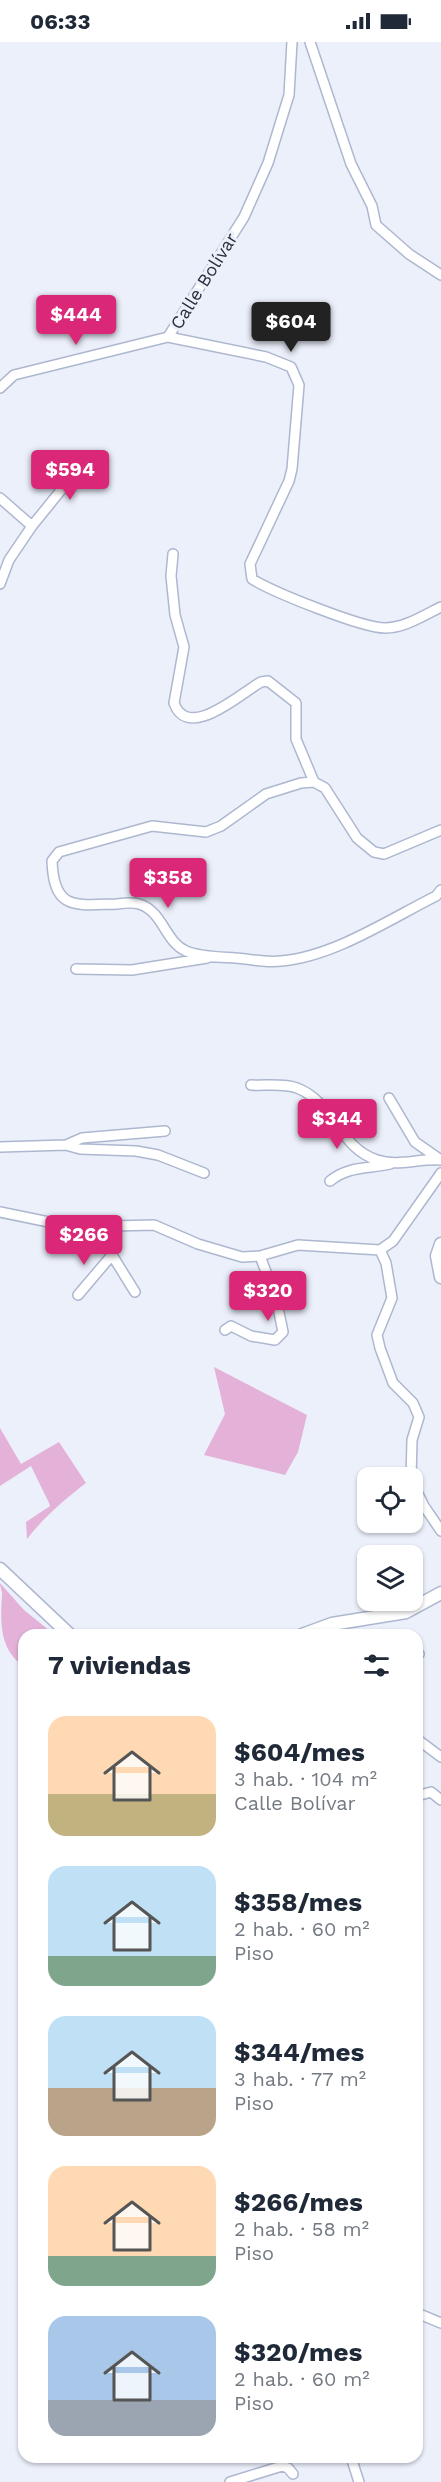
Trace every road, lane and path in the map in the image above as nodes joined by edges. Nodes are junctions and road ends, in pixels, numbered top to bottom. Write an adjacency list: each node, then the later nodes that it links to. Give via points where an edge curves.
1 (292, 42): 4 (street, Calle Bolívar, via 290,95 268,163 244,217)
2 (310, 42): 3 (street, via 376,225)
3 (441, 275)
4 (168, 338): 5 (street, via 14,375); 11 (street, Calle Bolívar, via 266,357 291,367 299,385 290,481 250,564 252,579 369,627 399,626)
5 (0, 388)
6 (87, 458): 8 (street)
7 (0, 498): 8 (street)
8 (32, 526): 10 (street, via 9,560)
9 (173, 554): 12 (street, via 175,615 184,646 174,703 177,711 185,718 205,717 268,681 296,703 296,739)
10 (0, 584)
11 (441, 607)
12 (314, 782): 13 (street, via 325,788 357,838 374,852 384,854); 15 (street, via 266,794 206,832 153,826 59,852 52,861 53,883 71,903 137,903 149,908 166,927 175,946)
13 (441, 830)
14 (441, 890): 15 (street, via 333,948 281,961)
15 (212, 957): 16 (street, via 132,970)
16 (76, 969)
17 (251, 1085): 23 (street, via 294,1087 309,1093 334,1118 348,1142 375,1160)
18 (389, 1098): 22 (street, via 415,1142)
19 (165, 1131): 20 (street, via 82,1138)
20 (66, 1145): 21 (street); 24 (street, via 158,1155)
21 (0, 1147)
22 (441, 1160): 23 (street)
23 (391, 1163): 26 (street, via 349,1169)
24 (204, 1173)
25 (441, 1173): 30 (street, via 393,1241)
26 (330, 1181)
27 (0, 1212): 28 (street, via 73,1227)
28 (109, 1225): 31 (street); 32 (street, via 154,1225 242,1257)
29 (441, 1244): 33 (street, via 437,1256)
30 (380, 1250): 32 (street, via 298,1245); 37 (street, via 392,1298 377,1335 393,1383 413,1403 419,1417 412,1440)
31 (112, 1255): 34 (street); 35 (street)
32 (260, 1256): 36 (street, via 276,1298 282,1332 275,1340 251,1336 231,1326)
33 (441, 1277)
34 (135, 1292)
35 (78, 1295)
36 (225, 1330)
37 (411, 1467)
38 (423, 1504): 39 (street)
39 (441, 1531)
40 (0, 1569): 42 (street)
41 (441, 1593): 43 (street, via 406,1612)
42 (64, 1629)
43 (319, 1629)
44 (423, 1744): 45 (street)
45 (441, 1757)
46 (423, 1794): 47 (street, via 431,1792)
47 (441, 1800)
48 (423, 2316): 49 (street)
49 (441, 2323)
50 (353, 2463): 52 (street)
51 (293, 2474): 53 (street, via 282,2466)
52 (358, 2481)
53 (230, 2482)

